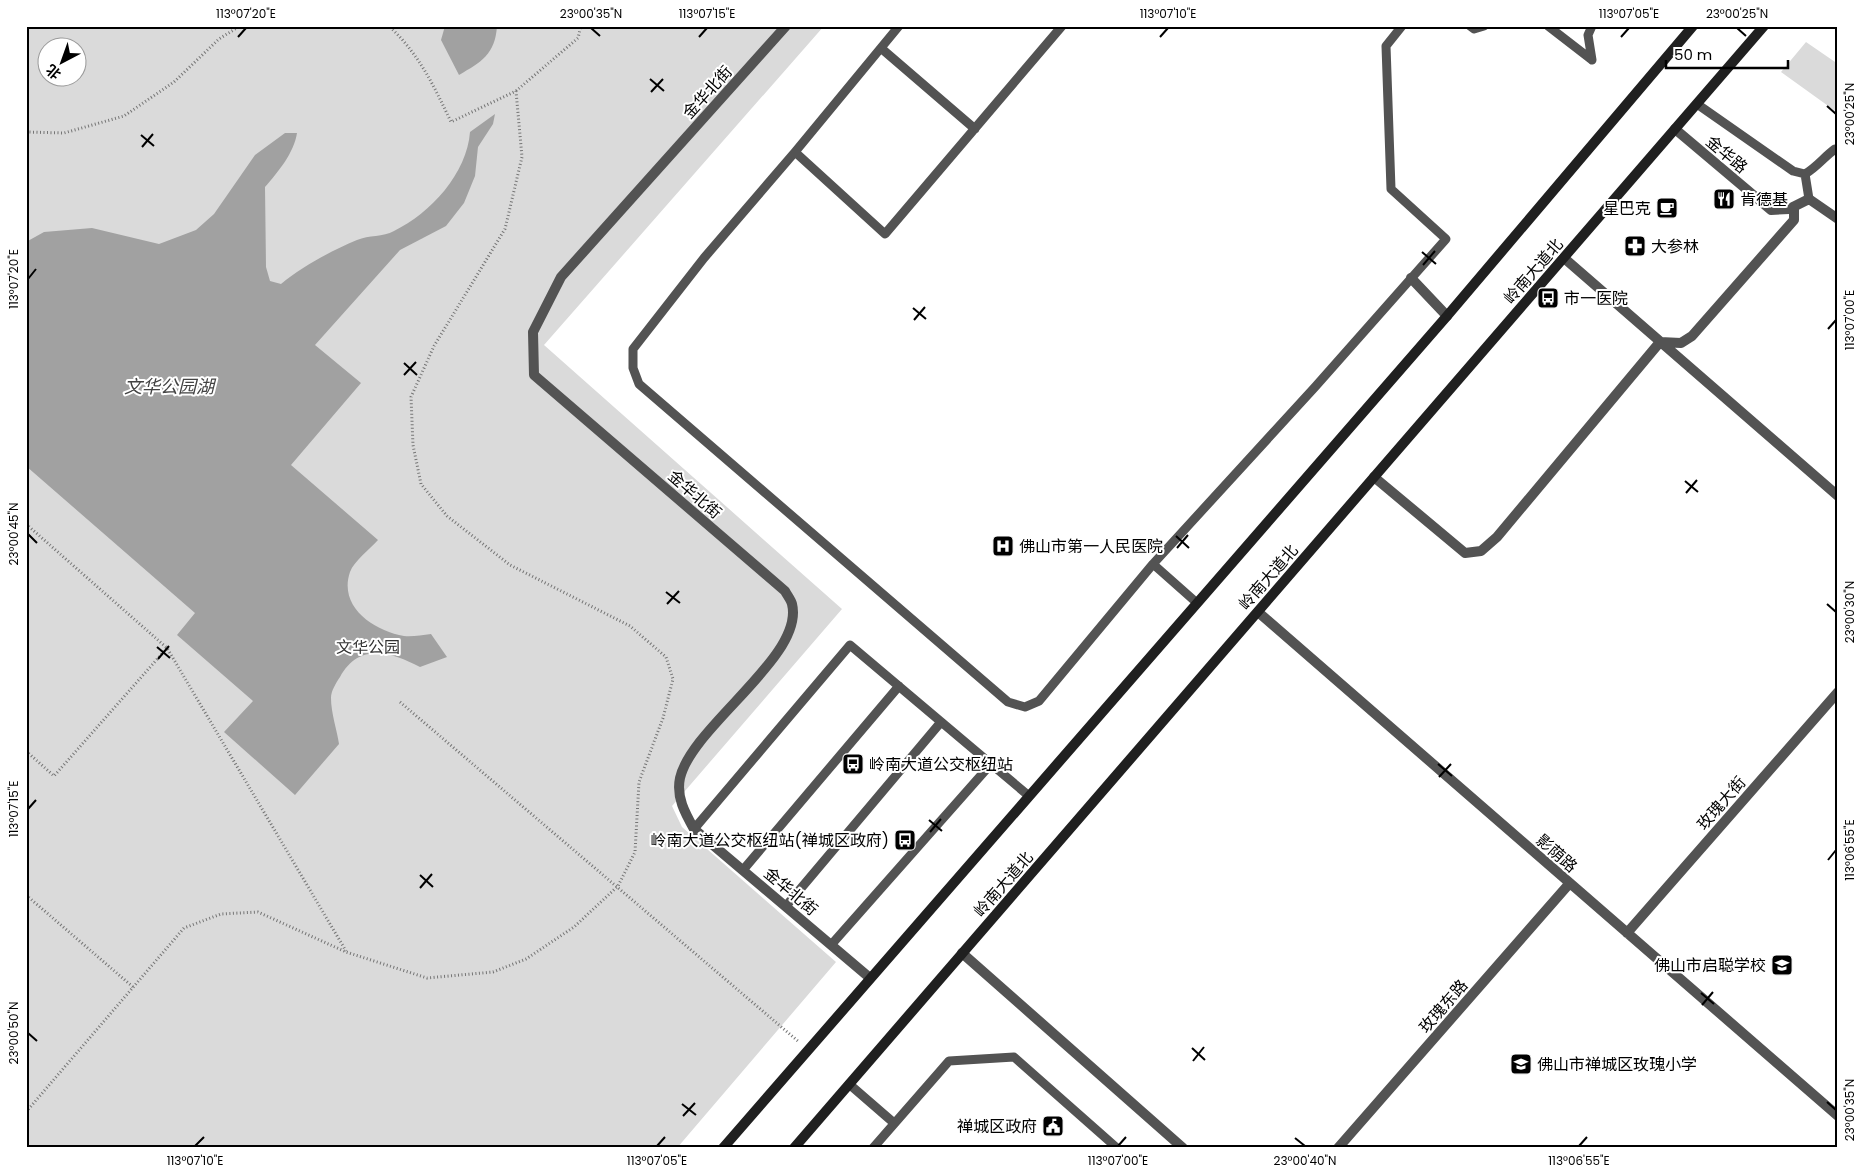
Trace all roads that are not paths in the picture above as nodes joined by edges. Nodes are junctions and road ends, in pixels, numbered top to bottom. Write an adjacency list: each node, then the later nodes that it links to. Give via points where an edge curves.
1 (786, 26): 35 (street, 金华北街, via 560,277 533,332 534,375 785,590 792,604 788,635 777,653 696,747 680,778 683,810)
2 (899, 26): 11 (lane)
3 (1062, 26): 13 (lane)
4 (1402, 26): 22 (lane, via 1386,46 1391,189 1446,239)
5 (1470, 26): 6 (lane, via 1474,29)
6 (1484, 26)
7 (1548, 26): 8 (lane, via 1592,60 1588,35)
8 (1592, 26)
9 (1693, 26): 23 (main road)
10 (1764, 26): 12 (main road, 岭南大道北)
11 (882, 49): 13 (lane); 16 (lane)
12 (1697, 104): 14 (main road, 岭南大道北); 17 (lane, via 1793,171)
13 (974, 129): 16 (lane, via 885,234)
14 (1675, 129): 19 (street, 金华路, via 1772,210); 21 (main road, 岭南大道北)
15 (1838, 151): 17 (lane, via 1830,152)
16 (796, 152): 27 (lane, via 704,258 633,349 633,368 639,384 1008,702 1025,707 1039,701)
17 (1806, 174): 18 (lane)
18 (1809, 199): 19 (street, 金华路); 20 (street)
19 (1794, 206): 24 (street, via 1794,220 1692,336 1681,343)
20 (1838, 219)
21 (1564, 258): 24 (street); 25 (main road, 岭南大道北)
22 (1411, 278): 23 (street); 27 (lane)
23 (1447, 316): 28 (main road)
24 (1660, 342): 25 (street, via 1497,537 1481,551 1466,552); 26 (street)
25 (1374, 477): 29 (main road, 岭南大道北)
26 (1838, 496)
27 (1153, 564): 28 (lane)
28 (1198, 603): 34 (main road)
29 (1258, 612): 37 (street, 影荫路); 41 (main road, 岭南大道北)
30 (899, 686): 32 (lane); 35 (lane, via 850,645); 36 (lane)
31 (1836, 699): 39 (street, 玫瑰大街)
32 (941, 722): 33 (lane); 38 (lane)
33 (991, 764): 34 (lane); 40 (lane)
34 (1029, 796): 42 (main road)
35 (694, 829): 36 (street, 金华北街)
36 (743, 870): 38 (street, 金华北街)
37 (1570, 884): 39 (street, 影荫路); 51 (street, 玫瑰东路)
38 (786, 906): 40 (street, 金华北街)
39 (1627, 933): 44 (street, 影荫路)
40 (831, 945): 42 (street, 金华北街)
41 (962, 953): 43 (main road, 岭南大道北); 50 (street)
42 (870, 978): 46 (main road)
43 (849, 1084): 45 (lane); 47 (main road, 岭南大道北)
44 (1838, 1116)
45 (894, 1124): 48 (lane); 49 (lane, via 949,1061 1014,1057)
46 (723, 1148)
47 (794, 1148)
48 (873, 1148)
49 (1117, 1148)
50 (1184, 1148)
51 (1338, 1148)

